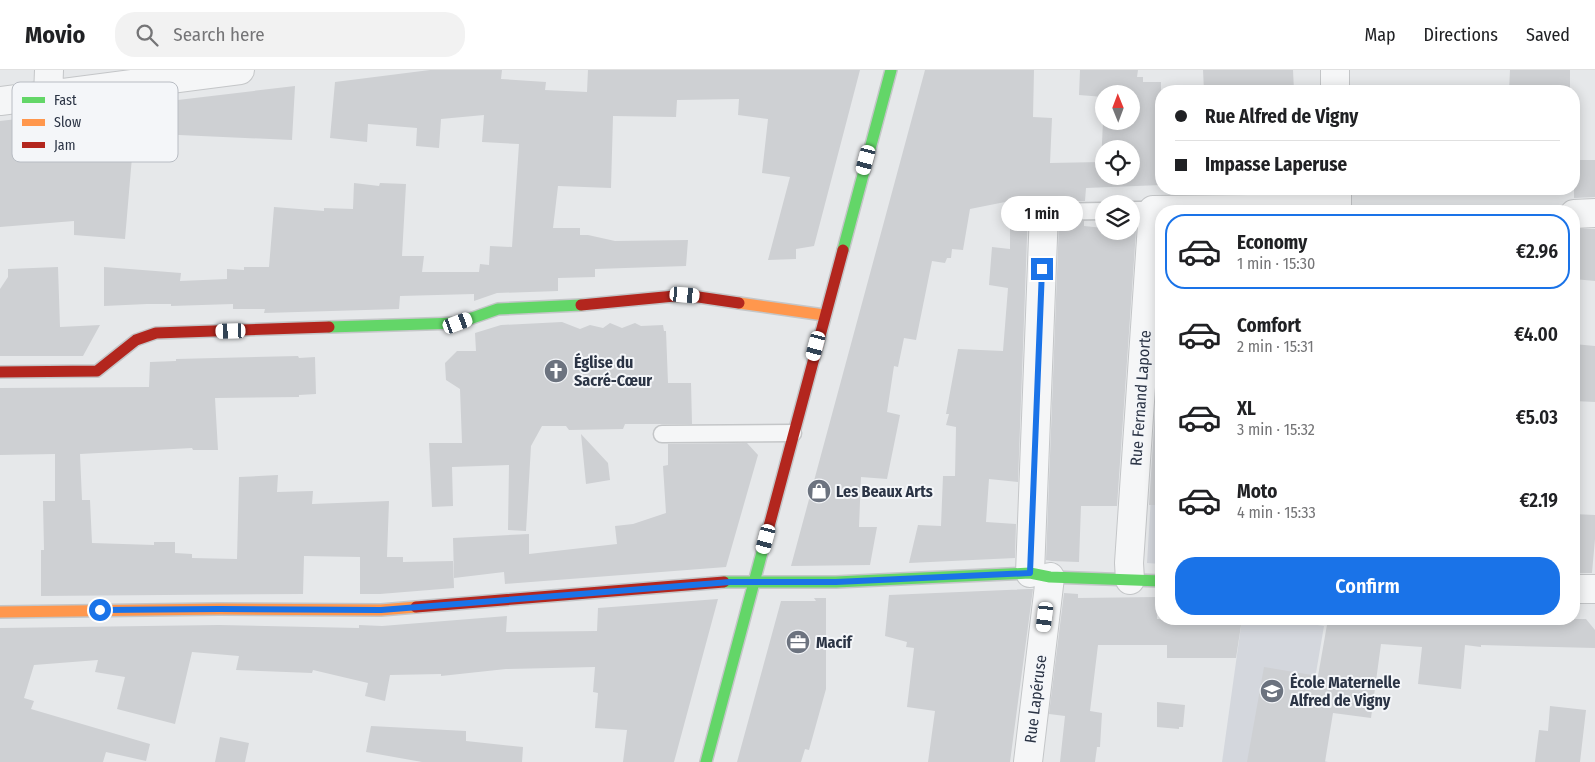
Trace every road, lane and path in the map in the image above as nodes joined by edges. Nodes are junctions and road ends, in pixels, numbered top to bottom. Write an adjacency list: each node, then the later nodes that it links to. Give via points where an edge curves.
1 (240, 70): 4 (street)
2 (891, 70): 16 (street)
3 (1335, 70): 5 (street)
4 (63, 82)
5 (1335, 85)
6 (12, 96): 7 (street)
7 (0, 101)
8 (1343, 203): 9 (street, Rue Fernand Laporte)
9 (1286, 205)
10 (1142, 210): 11 (street, Rue Fernand Laporte); 21 (street, Rue Fernand Laporte)
11 (1155, 210)
12 (1095, 211): 13 (lane)
13 (1044, 212): 20 (street, Rue Lapéruse)
14 (1595, 213): 15 (street)
15 (1580, 214)
16 (824, 315): 17 (street, via 685,295 592,305 498,309 458,323 156,333 136,340 96,371); 18 (street)
17 (0, 372)
18 (793, 433): 19 (lane); 23 (street)
19 (662, 434)
20 (1040, 575): 21 (street); 23 (street); 28 (street, Rue Lapéruse)
21 (1130, 580): 22 (street)
22 (1155, 581)
23 (755, 582): 26 (street, via 381,610); 27 (street)
24 (1580, 589): 25 (street)
25 (1595, 589)
26 (0, 612)
27 (706, 762)
28 (1028, 762)

